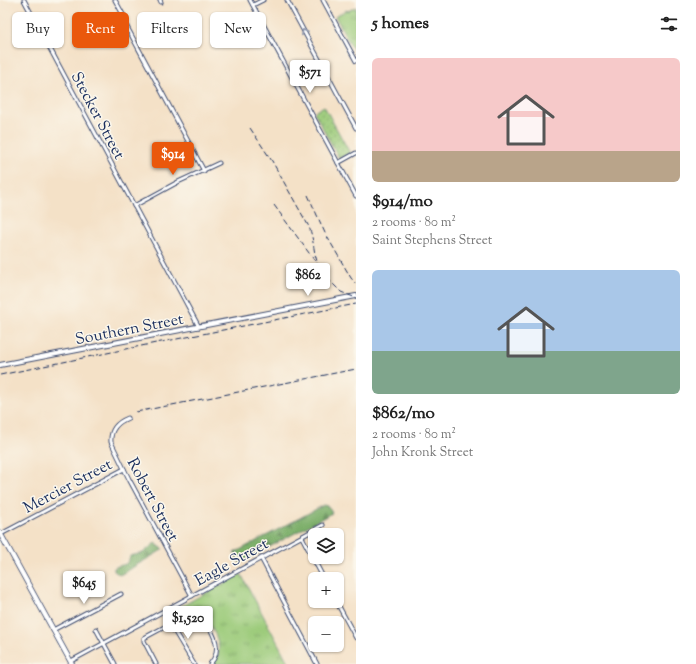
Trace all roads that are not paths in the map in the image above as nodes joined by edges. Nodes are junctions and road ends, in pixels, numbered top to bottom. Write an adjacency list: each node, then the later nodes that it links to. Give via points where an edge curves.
1 (24, 0): 15 (street, Stecker Street)
2 (115, 0): 13 (street)
3 (250, 0): 7 (street)
4 (263, 0): 7 (street)
5 (287, 0): 9 (street, one-way to 5)
6 (323, 0): 8 (street)
7 (253, 5): 12 (street)
8 (356, 61)
9 (355, 126)
10 (356, 153): 12 (street)
11 (219, 163): 13 (street)
12 (338, 163): 14 (street)
13 (204, 170): 15 (street)
14 (356, 196)
15 (134, 206): 17 (street, Stecker Street)
16 (356, 296): 17 (street, Southern Street)
17 (199, 327): 18 (street, Southern Street)
18 (0, 365)
19 (128, 418): 20 (street, Robert Street, via 116,425 110,438)
20 (124, 468): 22 (street, Mercier Street); 27 (street, Robert Street)
21 (324, 525): 23 (street, Eagle Street)
22 (0, 533): 31 (main road)
23 (302, 537): 24 (street, Eagle Street); 25 (street)
24 (261, 558): 27 (street, Eagle Street); 39 (street)
25 (320, 572)
26 (121, 594): 31 (street)
27 (192, 596): 33 (street, Eagle Street)
28 (340, 608): 32 (street)
29 (170, 624): 36 (street, via 144,639); 37 (street); 38 (street, via 196,610 200,611 216,641 218,651)
30 (96, 629): 33 (street)
31 (54, 630): 34 (main road)
32 (356, 638)
33 (104, 643): 34 (street, Eagle Street); 35 (street)
34 (70, 663)
35 (115, 664)
36 (156, 664)
37 (194, 664)
38 (210, 664)
39 (317, 664)

